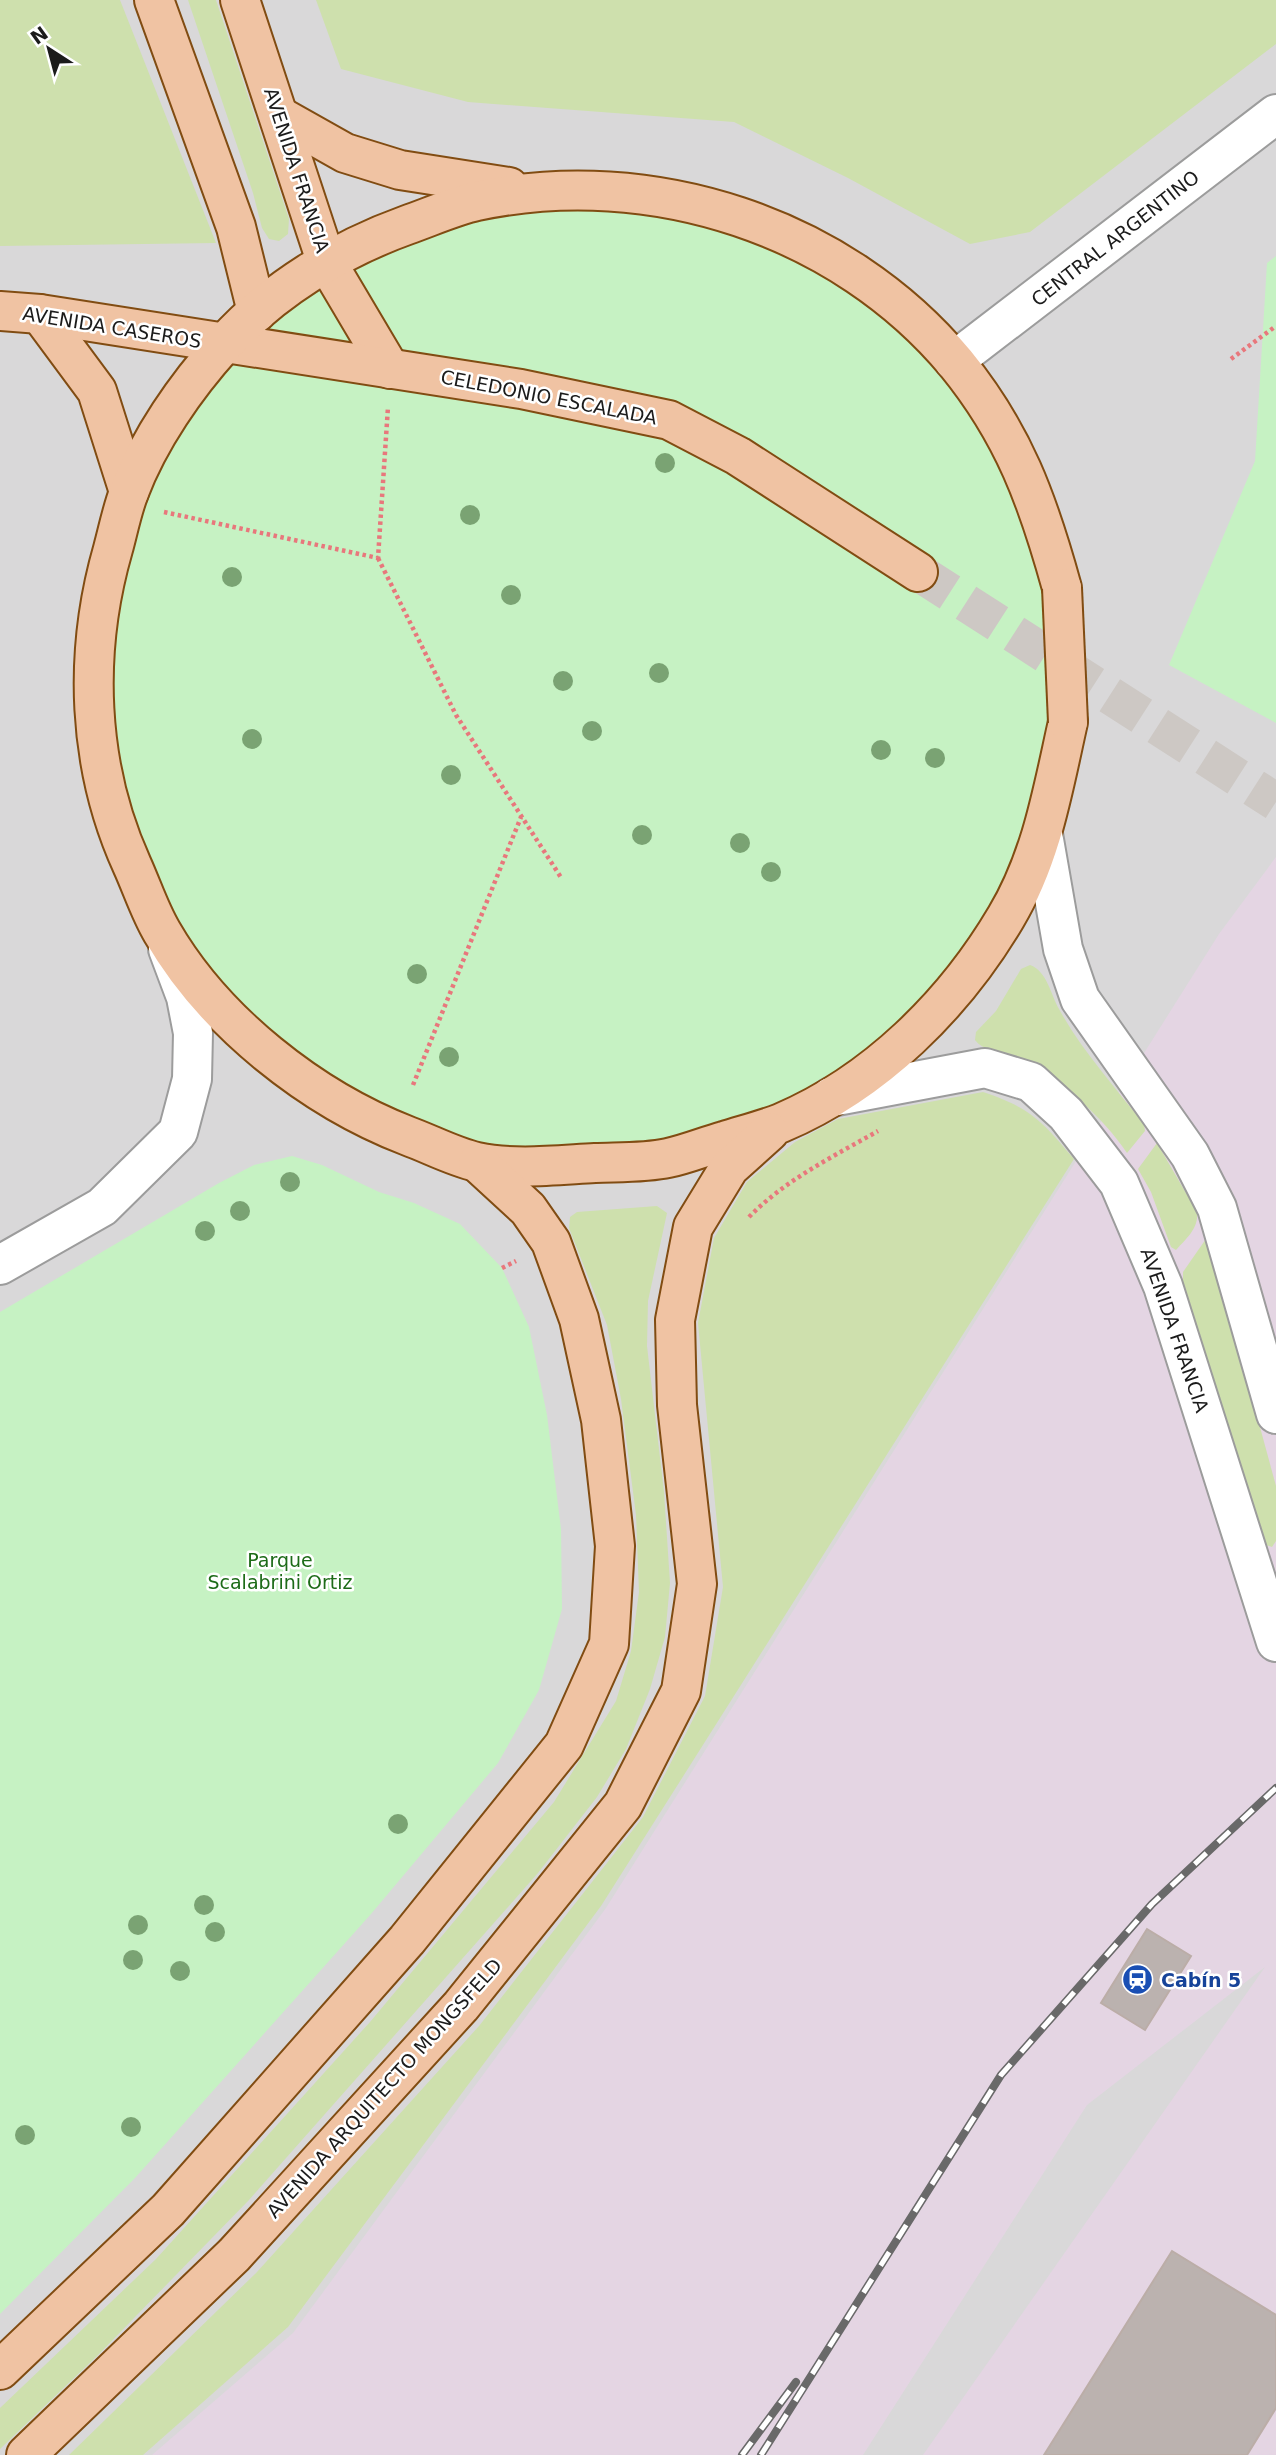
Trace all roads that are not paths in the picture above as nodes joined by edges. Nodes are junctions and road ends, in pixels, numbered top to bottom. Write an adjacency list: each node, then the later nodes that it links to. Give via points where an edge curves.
1 (153, 0): 8 (main road, via 236,227)
2 (240, 0): 4 (main road, AVENIDA FRANCIA)
3 (1276, 114): 11 (street, CENTRAL ARGENTINO)
4 (281, 117): 5 (main road, via 345,153 400,170); 6 (main road, AVENIDA FRANCIA)
5 (539, 192): 6 (main road, via 472,202 363,241); 11 (main road, via 632,191 723,210 798,240 888,296)
6 (327, 261): 8 (main road); 12 (main road, AVENIDA FRANCIA)
7 (0, 311): 9 (main road, AVENIDA CASEROS)
8 (257, 312): 10 (main road)
9 (40, 314): 10 (main road, AVENIDA CASEROS); 13 (main road, via 97,391)
10 (224, 344): 12 (main road, CELEDONIO ESCALADA); 13 (main road, via 165,423)
11 (954, 361): 15 (main road, bridge, via 1004,430 1040,506 1062,587 1068,722)
12 (390, 369): 14 (main road, CELEDONIO ESCALADA, via 521,389 669,420 738,456)
13 (127, 498): 16 (main road, via 98,599 92,711 112,821)
14 (918, 572)
15 (1044, 834): 17 (main road, via 1009,913 961,984 901,1046); 21 (street, via 1063,949 1080,999 1190,1156 1216,1208)
16 (163, 934): 19 (main road, via 217,1007 294,1076 395,1131); 20 (street, via 186,997 193,1033 192,1079 178,1132 102,1207)
17 (831, 1097): 18 (main road); 22 (street, AVENIDA FRANCIA, via 985,1068 1031,1082 1066,1114 1119,1183 1163,1286)
18 (778, 1124): 19 (main road, via 666,1159 550,1166); 24 (main road, AVENIDA ARQUITECTO MONGSFELD, via 729,1168 693,1227 675,1320 677,1405 697,1584 681,1691 623,1805 461,2006 234,2255)
19 (478, 1163): 23 (main road, via 528,1209 551,1242 579,1319 601,1420 615,1546 610,1644 564,1745 407,1940 168,2210)
20 (0, 1265)
21 (1276, 1414)
22 (1276, 1642)
23 (0, 2370)
24 (26, 2455)

